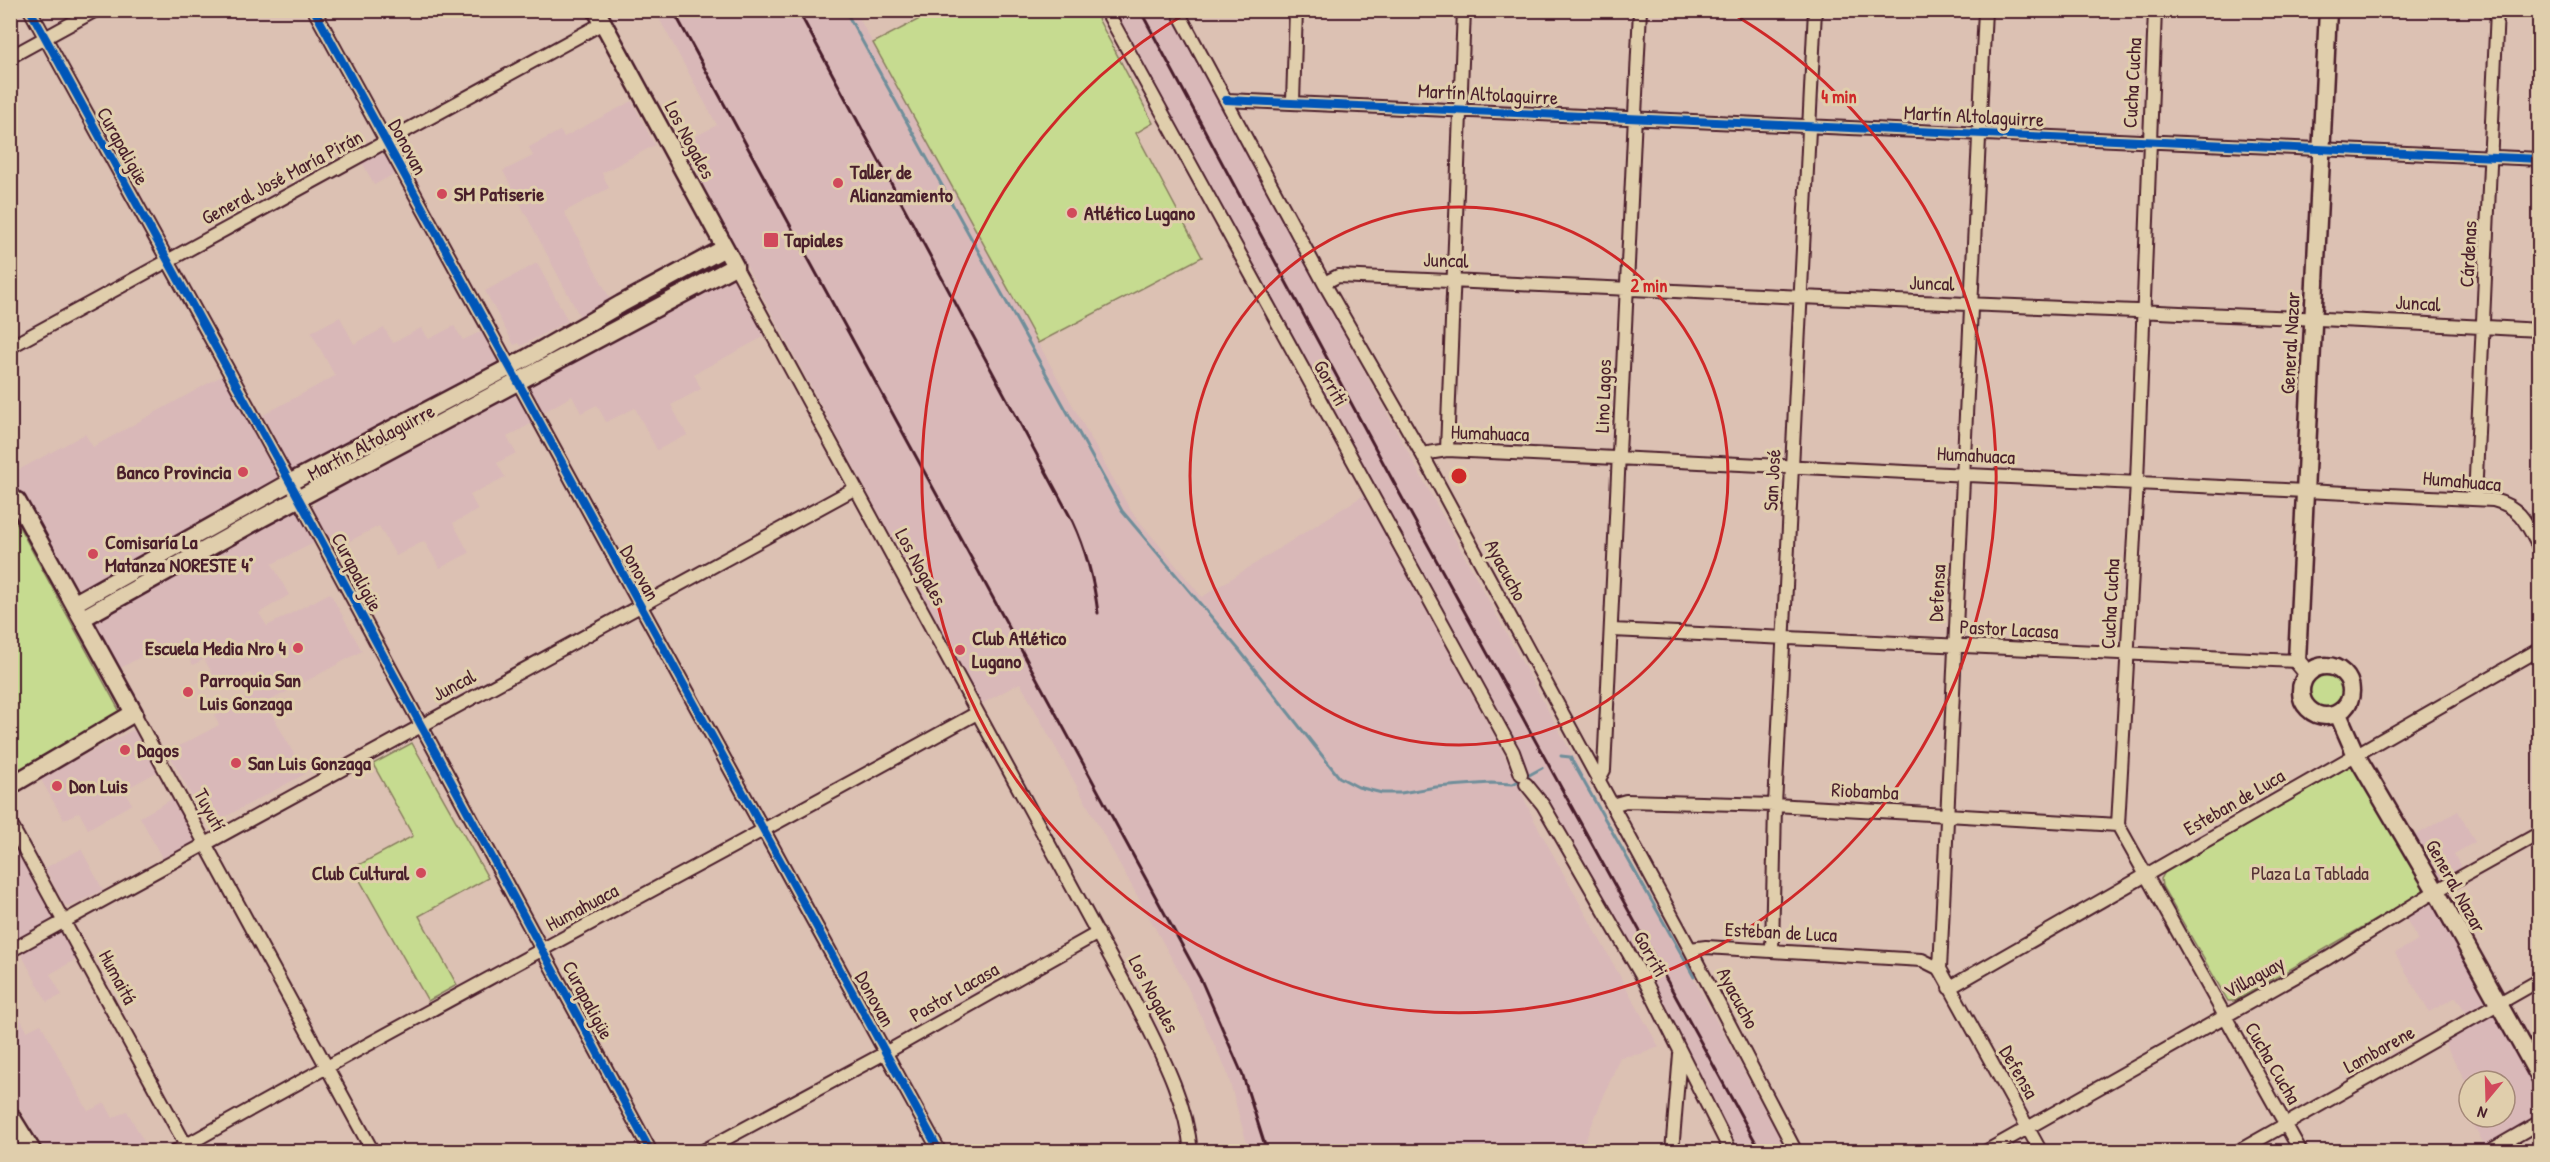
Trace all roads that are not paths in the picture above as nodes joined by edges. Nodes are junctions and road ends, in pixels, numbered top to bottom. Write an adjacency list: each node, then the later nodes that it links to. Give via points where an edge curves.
1 (30, 10): 15 (street, Curapaligüe)
2 (96, 10): 15 (street)
3 (314, 10): 24 (street, Donovan)
4 (1106, 10): 93 (street, Gorriti, via 1513,752 1524,779 1647,985)
5 (1177, 10): 17 (street, Ayacucho)
6 (1296, 10): 18 (street)
7 (1464, 10): 19 (street)
8 (1640, 10): 20 (street, Lino Lagos)
9 (1815, 10): 21 (street, San José)
10 (1985, 10): 22 (street, Defensa)
11 (2155, 10): 23 (street, Cucha Cucha)
12 (2328, 10): 25 (street, General Nazar)
13 (2497, 10): 26 (street, Cárdenas)
14 (599, 17): 24 (street, General José María Pirán); 28 (street, Los Nogales)
15 (45, 38): 16 (street); 29 (street, Curapaligüe)
16 (10, 57)
17 (1227, 100): 18 (street, Martín Altolaguirre); 32 (street, Ayacucho)
18 (1293, 101): 19 (street, Martín Altolaguirre)
19 (1460, 109): 20 (street, Martín Altolaguirre); 31 (street)
20 (1634, 117): 21 (street, Martín Altolaguirre); 33 (street, Lino Lagos)
21 (1810, 125): 22 (street, Martín Altolaguirre); 34 (street, San José)
22 (1978, 134): 23 (street, Martín Altolaguirre); 35 (street, Defensa)
23 (2149, 141): 25 (street, Martín Altolaguirre); 36 (street, Cucha Cucha)
24 (387, 142): 29 (street, General José María Pirán); 41 (street, Donovan)
25 (2321, 148): 26 (street, Martín Altolaguirre); 37 (street, General Nazar)
26 (2492, 157): 27 (street, Martín Altolaguirre); 38 (street, Cárdenas)
27 (2540, 159)
28 (725, 249): 30 (street, Los Nogales); 41 (street, Martín Altolaguirre)
29 (167, 261): 40 (street, General José María Pirán); 48 (street, Curapaligüe)
30 (735, 266): 41 (street, Martín Altolaguirre); 49 (street, Los Nogales)
31 (1454, 280): 32 (street, Juncal, via 1338,276); 33 (street, Juncal); 42 (street)
32 (1324, 283): 43 (street, Ayacucho)
33 (1627, 287): 34 (street, Juncal); 44 (street, Lino Lagos)
34 (1801, 297): 35 (street, Juncal); 45 (street, San José)
35 (1971, 304): 36 (street, Juncal); 46 (street, Defensa)
36 (2142, 311): 37 (street, Juncal); 47 (street, Cucha Cucha)
37 (2312, 317): 38 (street, Juncal); 50 (street, General Nazar)
38 (2484, 326): 39 (street, Juncal); 53 (street, Cárdenas)
39 (2540, 330)
40 (10, 347)
41 (512, 375): 48 (street, Martín Altolaguirre); 52 (street, Martín Altolaguirre); 56 (street, Donovan)
42 (1447, 450): 43 (street, Humahuaca); 44 (street, Humahuaca)
43 (1422, 454): 69 (street, Ayacucho)
44 (1620, 458): 45 (street, Humahuaca); 58 (street, Lino Lagos)
45 (1792, 466): 46 (street, Humahuaca); 59 (street, San José)
46 (1963, 474): 47 (street, Humahuaca); 60 (street, Defensa)
47 (2137, 482): 50 (street, Humahuaca); 62 (street, Cucha Cucha)
48 (289, 483): 52 (street, Curapaligüe); 55 (street, Martín Altolaguirre)
49 (854, 489): 56 (street, Juncal); 65 (street, Los Nogales)
50 (2304, 490): 53 (street, Humahuaca); 63 (street, General Nazar)
51 (13, 498): 55 (street, Tuyutí)
52 (298, 499): 57 (street, Martín Altolaguirre); 67 (street, Curapaligüe)
53 (2475, 499): 54 (street, Humahuaca, via 2506,503 2523,517)
54 (2540, 549)
55 (75, 603): 57 (street, Tuyutí)
56 (640, 608): 67 (street, Juncal); 76 (street, Donovan)
57 (83, 618): 64 (street, Tuyutí)
58 (1612, 630): 59 (street, Pastor Lacasa); 69 (street, Lino Lagos, via 1604,770)
59 (1783, 636): 60 (street, Pastor Lacasa); 72 (street, San José)
60 (1954, 646): 62 (street, Pastor Lacasa); 73 (street, Defensa)
61 (2540, 649): 68 (street, Esteban de Luca)
62 (2127, 654): 63 (street, Pastor Lacasa); 75 (street, Cucha Cucha)
63 (2302, 667): 66 (street, via 2300,688 2304,705 2318,715); 66 (street, via 2330,666 2344,673 2351,696)
64 (135, 713): 70 (street); 78 (street, Tuyutí)
65 (976, 713): 76 (street, Humahuaca); 82 (street, Los Nogales)
66 (2338, 714): 68 (street, General Nazar)
67 (421, 725): 78 (street, Juncal); 85 (street, Curapaligüe)
68 (2356, 755): 79 (street, Esteban de Luca); 80 (street, General Nazar)
69 (1598, 781): 71 (street, Ayacucho)
70 (10, 786)
71 (1612, 805): 72 (street, Riobamba, via 1626,801); 83 (street, Ayacucho)
72 (1775, 805): 73 (street, Riobamba); 86 (street, San José)
73 (1946, 816): 75 (street, Riobamba); 87 (street, Defensa)
74 (10, 823): 81 (street, Humaitá)
75 (2118, 825): 79 (street, Cucha Cucha)
76 (764, 831): 85 (street, Humahuaca); 92 (street, Donovan)
77 (2540, 833): 80 (street, Villaguay)
78 (204, 844): 81 (street, Juncal); 94 (street, Tuyutí)
79 (2146, 875): 89 (street, Esteban de Luca); 91 (street, Cucha Cucha)
80 (2436, 891): 90 (street, General Nazar); 91 (street, Villaguay, via 2328,958)
81 (65, 920): 84 (street, Juncal); 100 (street, Humaitá)
82 (1098, 933): 92 (street, Pastor Lacasa); 107 (street, Los Nogales, via 1172,1077)
83 (1690, 949): 86 (street, Esteban de Luca); 110 (street, Ayacucho)
84 (10, 951)
85 (543, 951): 94 (street, Humahuaca); 104 (street, Curapaligüe)
86 (1772, 951): 87 (street, Esteban de Luca, via 1922,960)
87 (1940, 969): 89 (street, Defensa)
88 (2540, 980): 90 (street, Lambarene)
89 (1949, 988): 99 (street, Defensa)
90 (2498, 1004): 95 (street, General Nazar); 97 (street, Lambarene)
91 (2223, 1015): 97 (street, Cucha Cucha); 99 (street, Villaguay)
92 (885, 1053): 105 (street, Pastor Lacasa); 106 (street, Donovan)
93 (1680, 1053): 108 (street); 109 (street, Gorriti)
94 (326, 1066): 100 (street, Humahuaca); 103 (street, Tuyutí)
95 (2540, 1078)
96 (2540, 1122): 115 (street)
97 (2286, 1123): 113 (street, Lambarene); 114 (street, Cucha Cucha)
98 (13, 1126): 101 (street)
99 (2027, 1126): 111 (street, Villaguay); 112 (street, Defensa)
100 (187, 1148): 102 (street, Humahuaca)
101 (33, 1152)
102 (174, 1152)
103 (373, 1152)
104 (651, 1152)
105 (701, 1152)
106 (939, 1152)
107 (1191, 1152)
108 (1672, 1152)
109 (1731, 1152)
110 (1796, 1152)
111 (1984, 1152)
112 (2041, 1152)
113 (2237, 1152)
114 (2301, 1152)
115 (2488, 1152)

